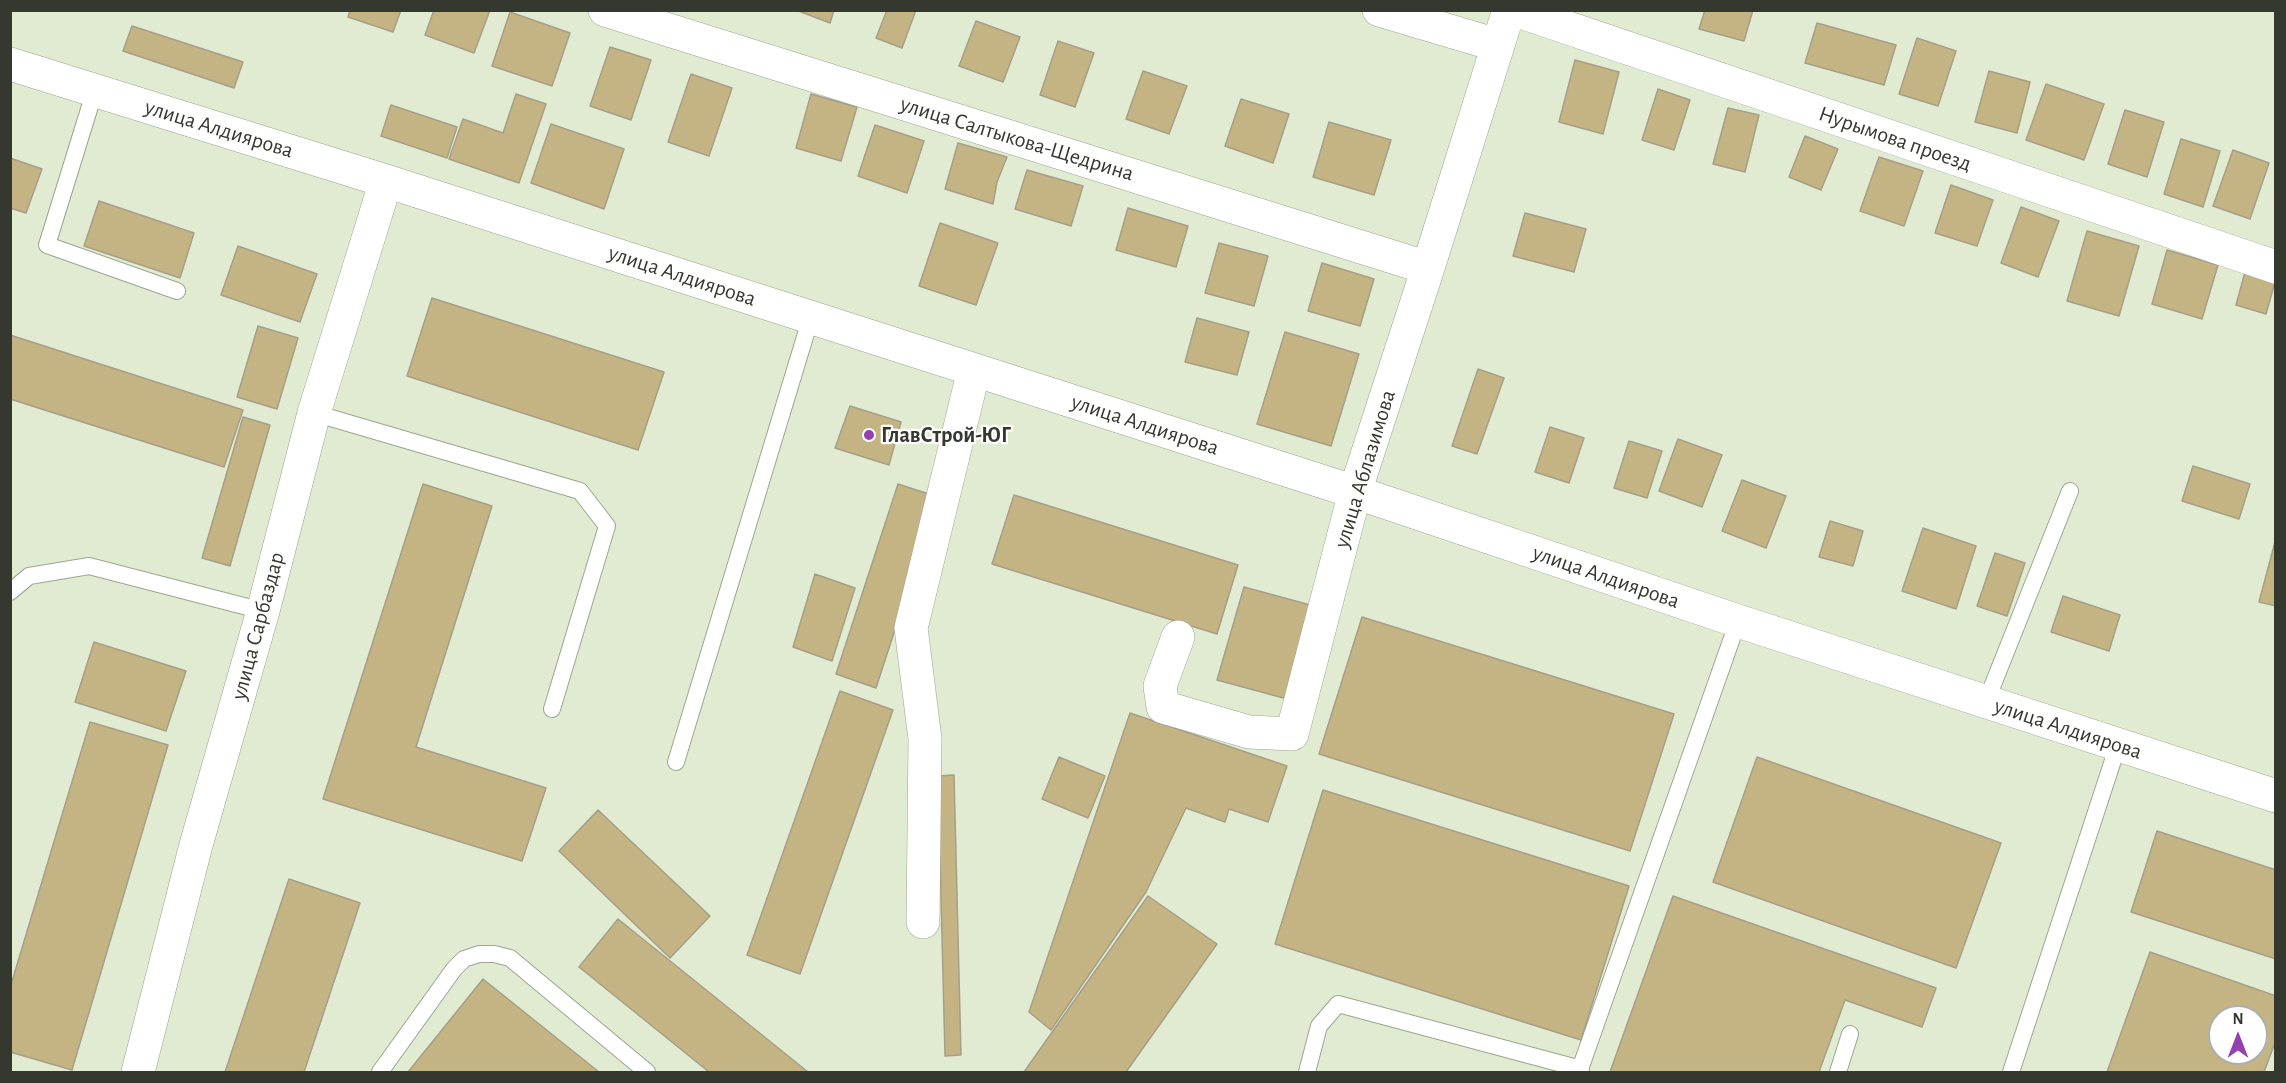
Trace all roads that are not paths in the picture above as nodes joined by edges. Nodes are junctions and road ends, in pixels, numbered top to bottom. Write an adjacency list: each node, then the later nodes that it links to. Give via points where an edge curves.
1 (605, 10): 10 (street, улица Салтыкова-Щедрина)
2 (1379, 10): 5 (street)
3 (1509, 10): 5 (street, улица Аблазимова)
4 (1515, 10): 9 (street, Нурымова проезд)
5 (1497, 45): 10 (street, улица Аблазимова)
6 (10, 64): 7 (street, улица Алдиярова)
7 (95, 90): 8 (street, улица Алдиярова); 11 (lane, via 47,245)
8 (386, 181): 12 (street, улица Алдиярова); 14 (street, улица Сарбаздар)
9 (2276, 267)
10 (1428, 268): 16 (street, улица Аблазимова)
11 (177, 291)
12 (811, 317): 13 (street, улица Алдиярова); 24 (lane)
13 (974, 370): 16 (street, улица Алдиярова); 26 (street, via 911,628 926,739)
14 (314, 413): 18 (street, улица Сарбаздар); 22 (lane, via 579,491 607,526)
15 (2070, 491): 21 (lane)
16 (1355, 492): 19 (street, улица Алдиярова); 20 (street, улица Аблазимова, via 1292,734 1249,732 1163,707 1160,686)
17 (10, 592): 18 (lane, via 29,576 89,566)
18 (263, 611): 29 (street, улица Сарбаздар, via 196,845)
19 (1738, 621): 21 (street, улица Алдиярова); 28 (lane)
20 (1178, 637)
21 (1986, 702): 23 (street, улица Алдиярова)
22 (552, 709)
23 (2118, 745): 25 (street, улица Алдиярова); 34 (lane)
24 (676, 762)
25 (2276, 796)
26 (923, 922)
27 (1850, 1034): 33 (lane)
28 (1580, 1071): 32 (lane, via 1338,1004 1319,1026)
29 (138, 1072)
30 (380, 1072): 31 (lane, via 454,969 464,959 479,954 510,958)
31 (646, 1072)
32 (1307, 1072)
33 (1838, 1072)
34 (2011, 1072)

